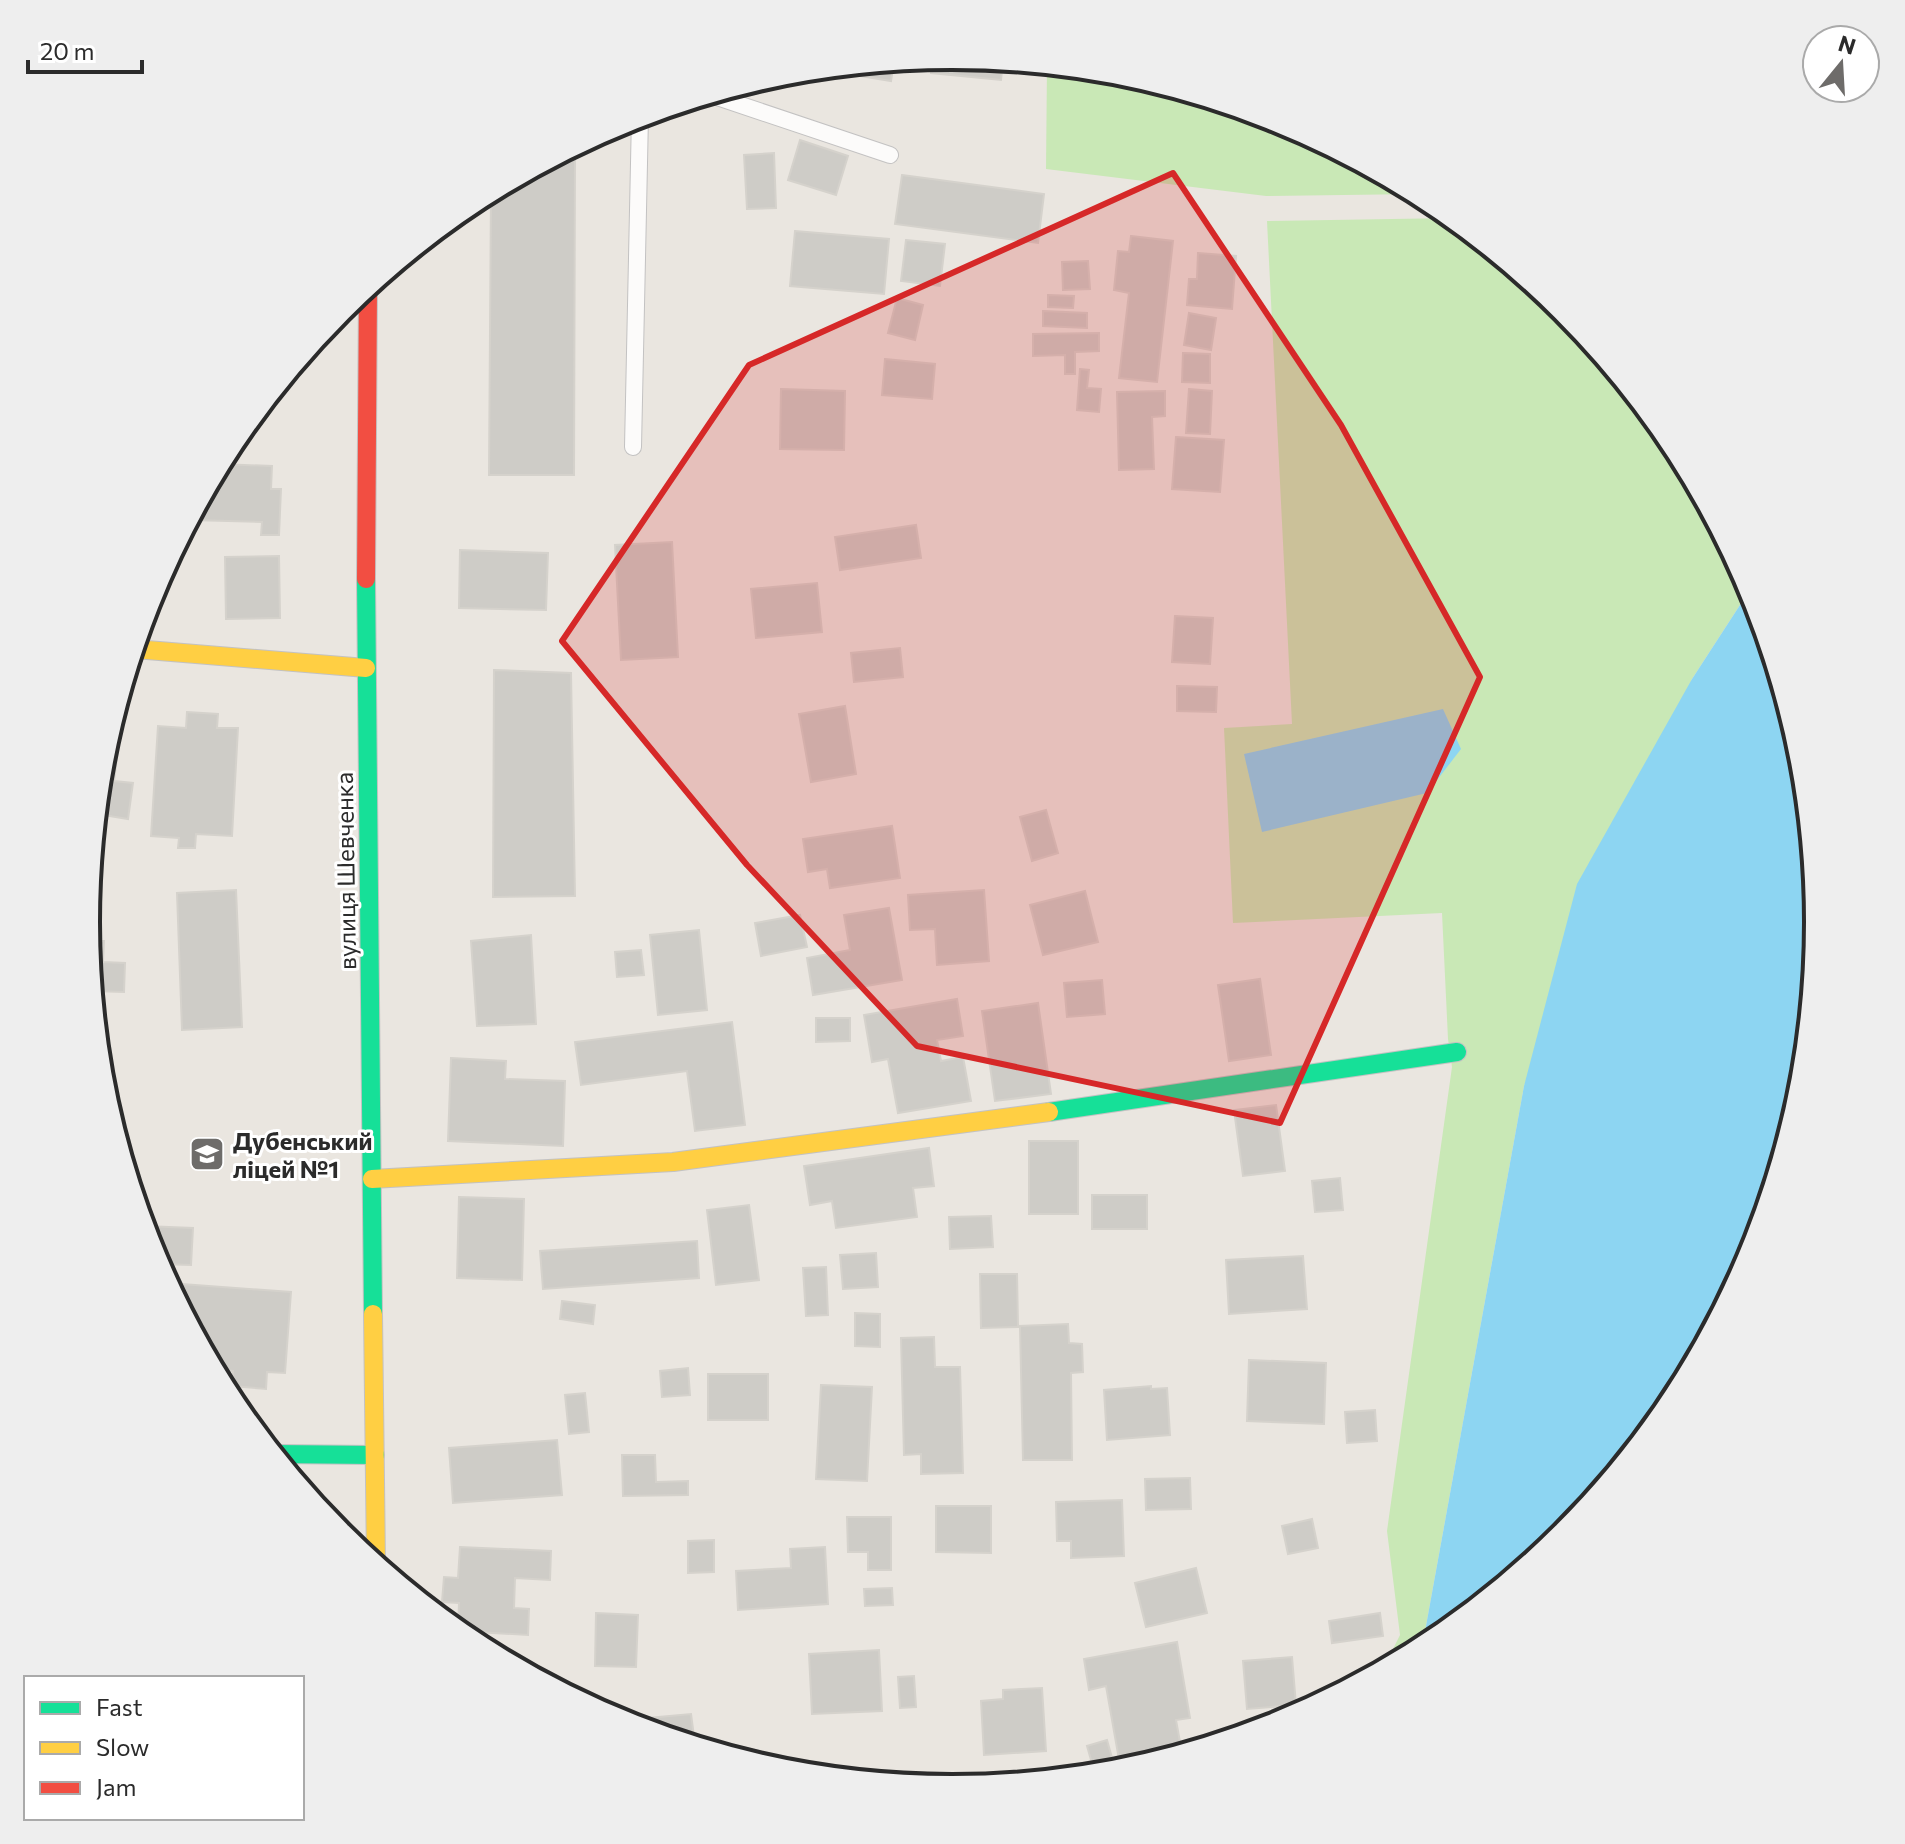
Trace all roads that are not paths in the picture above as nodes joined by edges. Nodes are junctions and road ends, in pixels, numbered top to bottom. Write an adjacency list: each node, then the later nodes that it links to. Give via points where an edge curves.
1 (727, 100): 3 (lane)
2 (640, 130): 5 (lane)
3 (890, 155)
4 (368, 303): 7 (street, вулиця Шевченка)
5 (633, 447)
6 (145, 650): 7 (street)
7 (366, 668): 9 (street, вулиця Шевченка)
8 (1457, 1052): 9 (street, via 673,1162)
9 (372, 1179): 11 (street, вулиця Шевченка)
10 (288, 1454): 11 (street)
11 (375, 1455): 12 (street, вулиця Шевченка)
12 (376, 1549)

